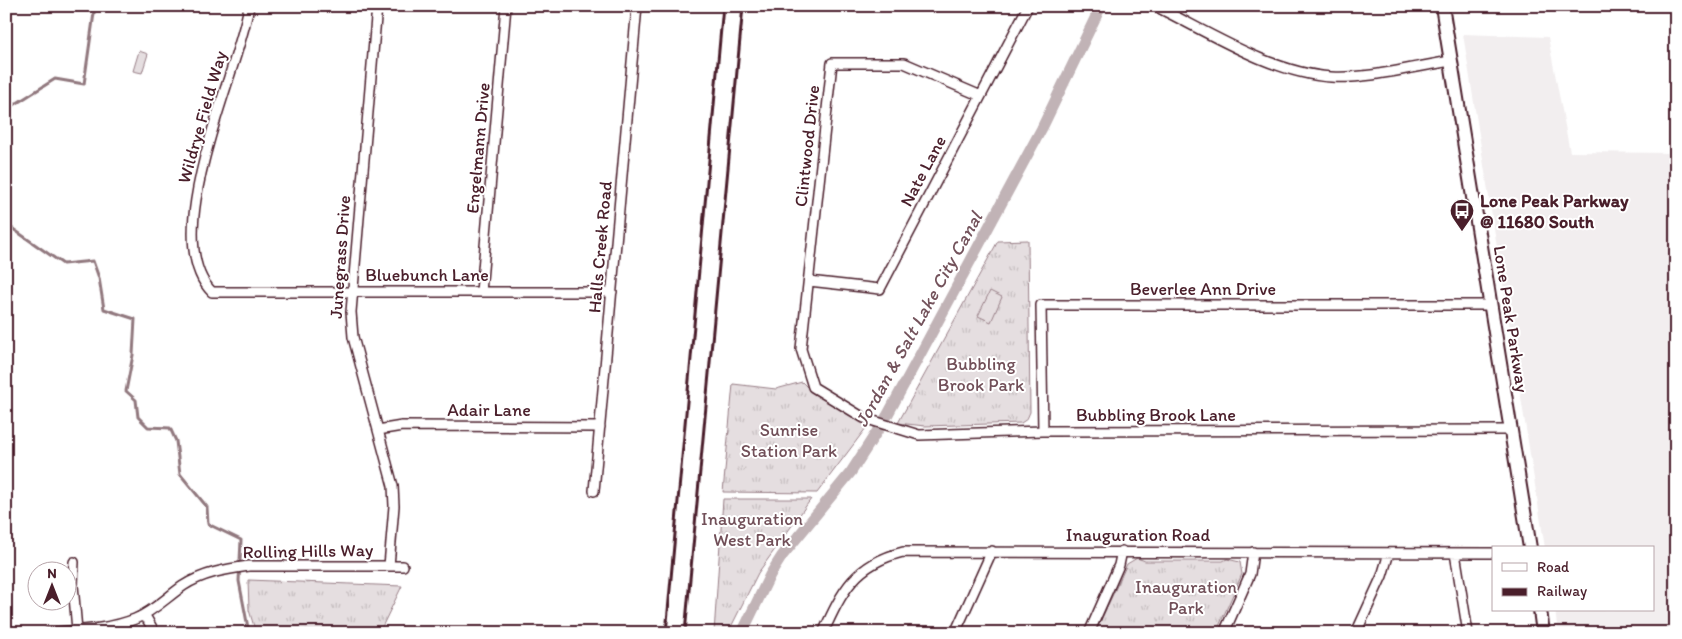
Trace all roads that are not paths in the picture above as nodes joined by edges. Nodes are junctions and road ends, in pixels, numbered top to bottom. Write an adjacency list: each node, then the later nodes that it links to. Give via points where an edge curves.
1 (249, 6): 12 (street, Wildrye Field Way, via 200,172 192,234 195,264 204,285)
2 (377, 6): 11 (street, Junegrass Drive)
3 (506, 6): 13 (street, Engelmann Drive)
4 (637, 6): 14 (street, Halls Creek Road)
5 (1028, 6): 9 (street, Nate Lane)
6 (1155, 6): 8 (street, via 1291,70 1330,77 1355,76)
7 (1442, 6): 8 (main road, Lone Peak Parkway)
8 (1451, 61): 15 (main road, Lone Peak Parkway)
9 (981, 96): 10 (street, Nate Lane, via 880,288); 10 (street, Clintwood Drive, via 904,62 832,62)
10 (808, 281): 16 (street, Clintwood Drive, via 801,350)
11 (352, 291): 12 (street, Bluebunch Lane); 13 (street, Bluebunch Lane); 18 (street, Junegrass Drive, via 353,337)
12 (212, 292)
13 (482, 292): 14 (street, Bluebunch Lane)
14 (612, 292): 17 (street, Halls Creek Road)
15 (1492, 305): 19 (main road, Lone Peak Parkway); 20 (street, Beverlee Ann Drive, via 1041,305)
16 (813, 387): 20 (street, Bubbling Brook Lane, via 864,418 919,435)
17 (600, 426): 18 (street, Adair Lane, via 402,426); 21 (street, Halls Creek Road)
18 (378, 430): 29 (street, Junegrass Drive, via 394,496)
19 (1511, 430): 20 (street, Bubbling Brook Lane); 22 (main road, Lone Peak Parkway)
20 (1043, 431)
21 (594, 491)
22 (1530, 546)
23 (992, 551): 24 (street, Inauguration Road); 37 (street, Inauguration Road, via 910,551 876,561 844,590); 38 (street)
24 (1122, 551): 25 (street, Inauguration Road); 39 (street)
25 (1253, 552): 26 (street, Inauguration Road); 40 (street, via 1250,574)
26 (1389, 552): 27 (street, Inauguration Road); 41 (street, via 1382,576)
27 (1455, 553): 28 (street, Inauguration Road); 42 (street)
28 (1492, 553)
29 (389, 566): 30 (street, Rolling Hills Way); 33 (street, Rolling Hills Way, via 249,566 216,572 196,580)
30 (403, 566)
31 (75, 612): 34 (street)
32 (1540, 612): 43 (main road)
33 (141, 616): 34 (street, Rolling Hills Way, via 116,625); 36 (street, via 147,619)
34 (77, 630): 35 (street, Rolling Hills Way)
35 (48, 633)
36 (155, 633)
37 (823, 633)
38 (955, 633)
39 (1089, 633)
40 (1224, 633)
41 (1356, 633)
42 (1468, 633)
43 (1543, 633)

